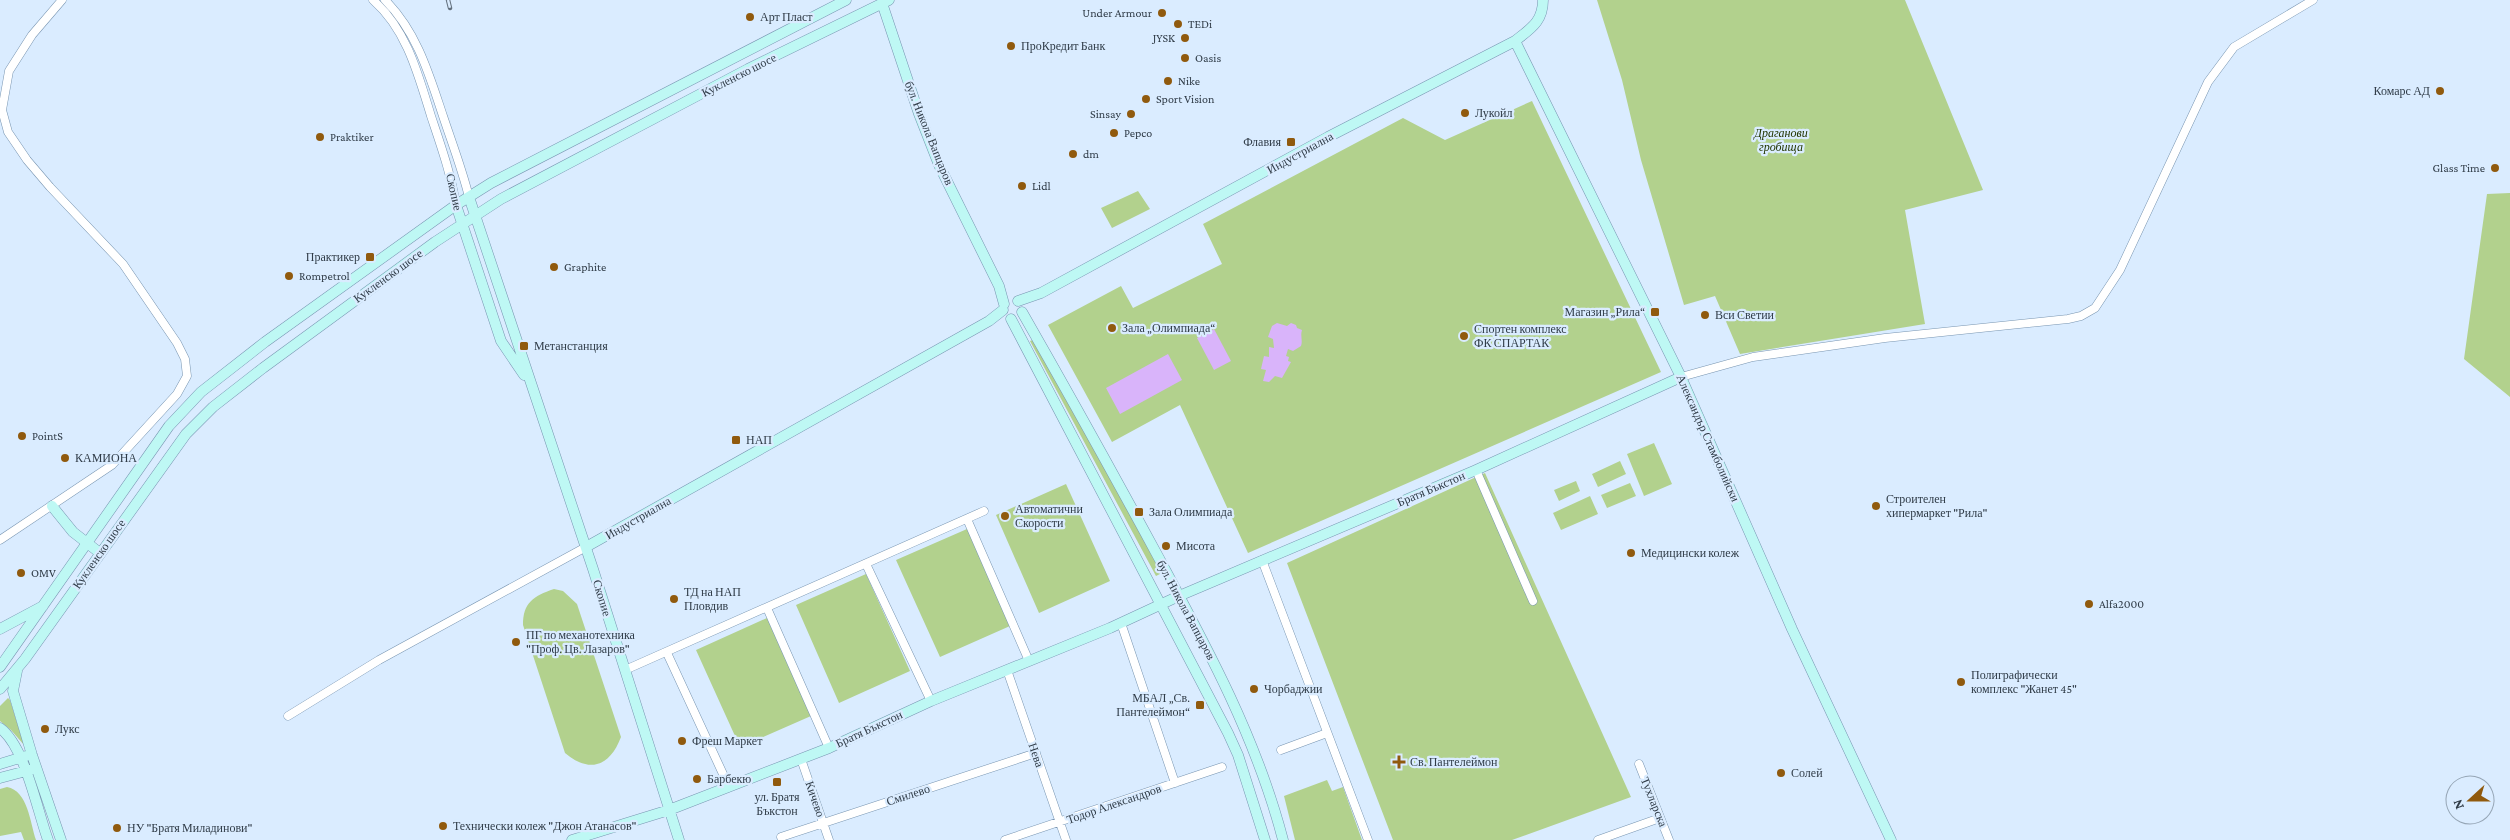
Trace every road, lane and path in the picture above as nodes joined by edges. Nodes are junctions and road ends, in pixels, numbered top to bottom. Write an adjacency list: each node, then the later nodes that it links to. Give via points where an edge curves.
1 (62, 0): 19 (street, via 32,35 9,71 2,110 8,132 26,160 123,264 177,343 185,359 187,376 177,394 112,464)
2 (373, 0): 10 (street, Скопие, via 404,40)
3 (386, 0): 9 (street, via 414,37)
4 (846, 0): 11 (street, Кукленско шосе)
5 (1543, 0): 8 (street, Индустриална, via 1537,24)
6 (2313, 0): 16 (street, via 2234,47 2208,82 2120,270 2095,308 2068,319 1885,338 1752,357)
7 (885, 2): 13 (street, Кукленско шосе, via 748,69 504,196); 15 (street, бул. Никола Вапцаров, via 919,114 939,165)
8 (1515, 41): 15 (street, Индустриална, via 1328,137); 16 (street, Александър Стамболийски)
9 (434, 86): 10 (street); 11 (street)
10 (422, 89): 12 (street, Скопие, via 449,171)
11 (469, 197): 12 (street, Кукленско шосе); 13 (street, Скопие)
12 (456, 205): 14 (street, Скопие); 23 (street, Кукленско шосе, via 201,392 169,426)
13 (475, 215): 14 (street, Кукленско шосе); 17 (street, Скопие)
14 (462, 224): 17 (street, Скопие, via 501,341); 25 (street, Кукленско шосе, via 213,407 186,434)
15 (1012, 309): 24 (street, Индустриална); 28 (street, бул. Никола Вапцаров, via 1105,458); 31 (street, бул. Никола Вапцаров)
16 (1680, 377): 18 (street, Братя Бъкстон); 76 (street, Александър Стамболийски)
17 (531, 386): 24 (street, Скопие)
18 (1476, 470): 26 (street, Братя Бъкстон); 29 (street)
19 (52, 506): 22 (street); 23 (street, via 62,521)
20 (984, 512): 21 (street)
21 (967, 519): 27 (street); 36 (street)
22 (0, 540)
23 (86, 544): 25 (street); 30 (street, Кукленско шосе)
24 (586, 547): 39 (street, Скопие); 43 (street, Индустриална, via 379,660)
25 (100, 553): 38 (street, Кукленско шосе)
26 (1262, 560): 28 (street, Братя Бъкстон); 45 (street)
27 (866, 564): 32 (street); 42 (street)
28 (1179, 596): 31 (street, Братя Бъкстон); 72 (street, бул. Никола Вапцаров, via 1244,726 1264,776)
29 (1533, 601)
30 (46, 604): 34 (street); 37 (street, Кукленско шосе)
31 (1162, 604): 33 (street, Братя Бъкстон); 71 (street, бул. Никола Вапцаров, via 1238,755)
32 (767, 608): 35 (street); 46 (street)
33 (1121, 623): 36 (street, Братя Бъкстон); 57 (street)
34 (0, 629)
35 (668, 653): 39 (street); 58 (street)
36 (1029, 661): 40 (street, Братя Бъкстон)
37 (0, 667)
38 (17, 668): 41 (street, Кукленско шосе); 49 (street, via 13,691)
39 (625, 670): 59 (street, Скопие)
40 (1007, 670): 42 (street, Братя Бъкстон); 48 (street, Нева)
41 (0, 689)
42 (931, 701): 46 (street, Братя Бъкстон)
43 (288, 716)
44 (0, 728): 49 (street)
45 (1327, 732): 47 (street); 73 (street)
46 (829, 748): 50 (street, Братя Бъкстон)
47 (1281, 750)
48 (1036, 753): 61 (street, Нева); 62 (street, Смилево)
49 (26, 756): 51 (street); 54 (street); 55 (street)
50 (801, 759): 58 (street, Братя Бъкстон); 62 (street, Кичево)
51 (0, 764)
52 (1639, 764): 60 (street, Тухларска)
53 (1222, 767): 57 (street, Тодор Александров)
54 (36, 768): 55 (street); 65 (street)
55 (25, 771): 56 (street); 64 (street)
56 (0, 778)
57 (1175, 783): 61 (street, Тодор Александров)
58 (729, 787): 59 (street, Братя Бъкстон)
59 (669, 810): 66 (street, Братя Бъкстон); 67 (street, Скопие)
60 (1660, 818): 74 (street); 75 (street, Тухларска)
61 (1060, 822): 69 (street, Тодор Александров); 70 (street, Нева)
62 (823, 823): 63 (street, Смилево); 68 (street, Кичево)
63 (781, 837)
64 (48, 840)
65 (60, 840)
66 (572, 840)
67 (679, 840)
68 (829, 840)
69 (1005, 840)
70 (1066, 840)
71 (1265, 840)
72 (1283, 840)
73 (1368, 840)
74 (1598, 840)
75 (1669, 840)
76 (1891, 840)

